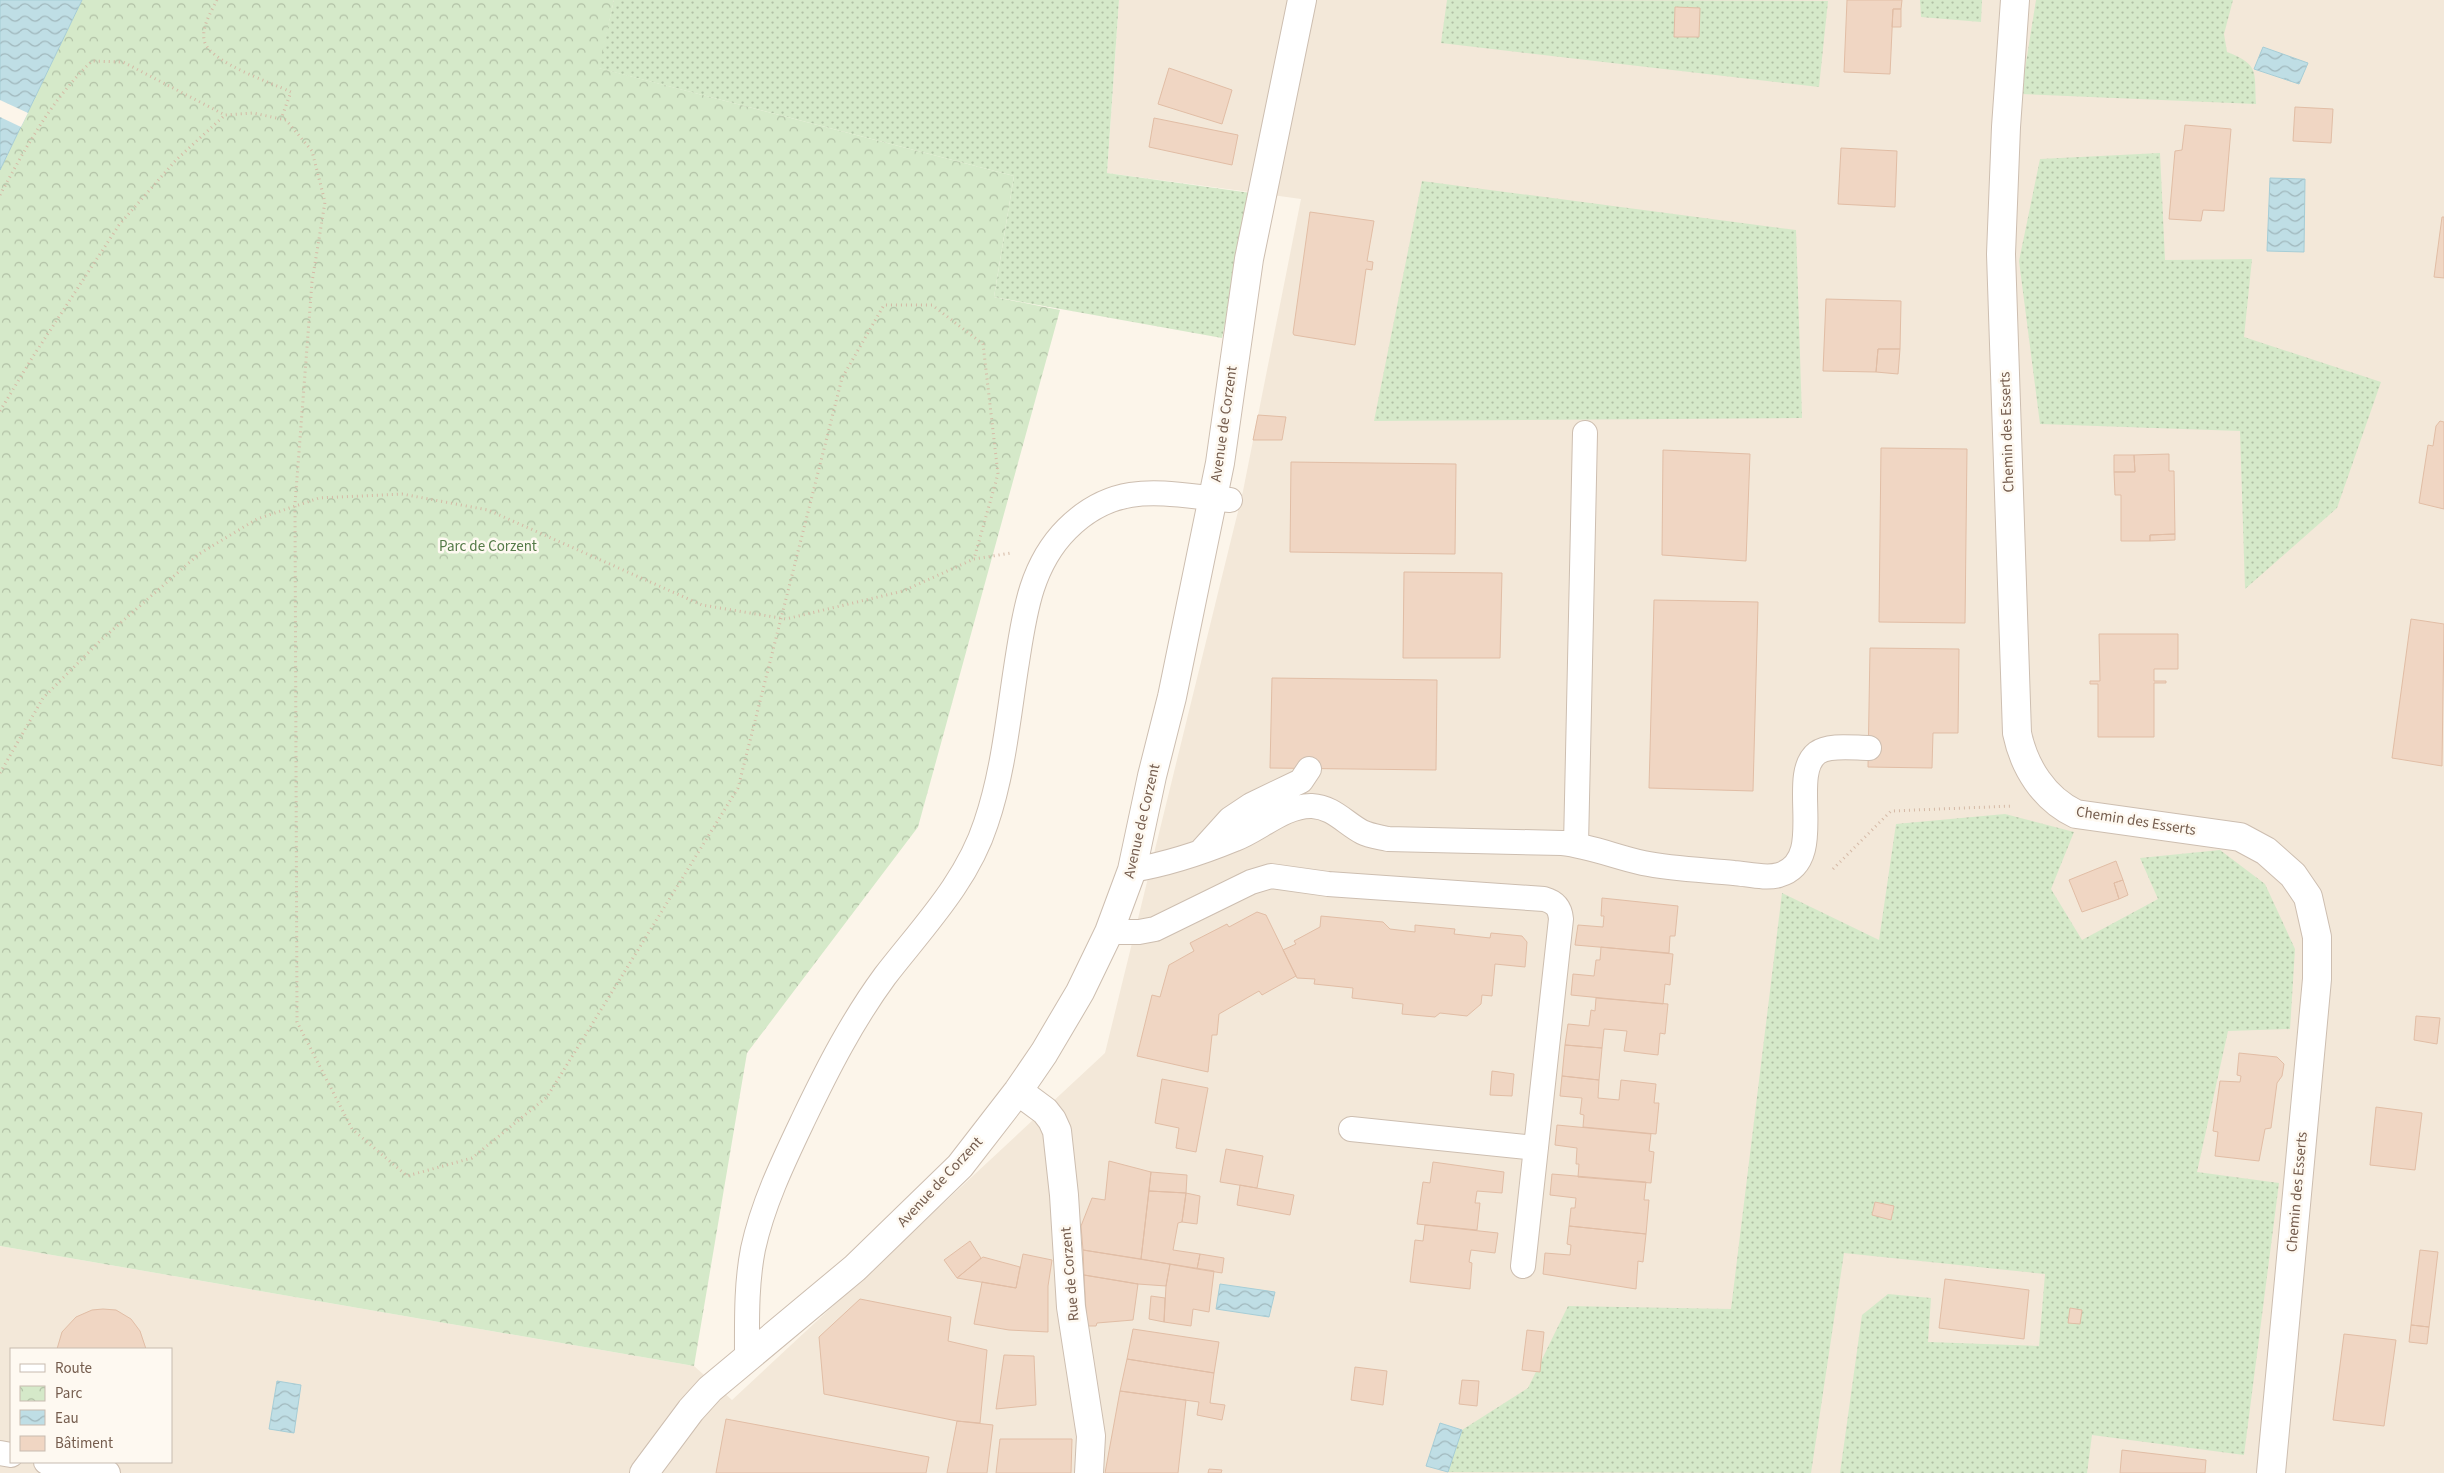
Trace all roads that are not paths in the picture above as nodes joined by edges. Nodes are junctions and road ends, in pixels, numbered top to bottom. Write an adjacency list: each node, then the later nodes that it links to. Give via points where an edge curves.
1 (1302, 0): 4 (street, Avenue de Corzent, via 1249,259)
2 (2015, 0): 20 (street, Chemin des Esserts, via 2001,254 2020,746 2032,772 2058,804 2076,814 2240,837 2266,851 2293,875 2308,897 2317,937 2317,979)
3 (1585, 433): 7 (lane)
4 (1222, 499): 9 (street, Avenue de Corzent, via 1152,776); 15 (lane, via 1164,492 1116,498 1078,519 1047,552 1032,583 1028,600 1000,770 985,827 954,888 850,1026 782,1163 752,1253 746,1300)
5 (1869, 748): 7 (lane, via 1828,748 1816,753 1812,759 1807,773 1804,847 1798,861 1787,872 1768,876 1656,866)
6 (1308, 769): 8 (lane, via 1301,781 1251,805 1230,820)
7 (1576, 845): 8 (lane, via 1388,839 1363,832 1329,810 1314,806 1290,811 1244,835)
8 (1199, 853): 9 (lane, via 1166,864)
9 (1132, 870): 10 (street, Avenue de Corzent)
10 (1109, 932): 11 (street, Avenue de Corzent, via 1080,992); 13 (lane, via 1155,929 1251,882 1271,876 1328,884 1550,900 1558,907 1561,919)
11 (1018, 1091): 15 (street, Avenue de Corzent, via 960,1166 915,1212 855,1268); 19 (street, Rue de Corzent, via 1045,1111 1057,1131 1071,1307 1091,1436)
12 (1351, 1129): 13 (lane)
13 (1536, 1148): 14 (lane)
14 (1523, 1266)
15 (748, 1357): 18 (street, Avenue de Corzent, via 701,1398)
16 (52, 1463): 17 (lane)
17 (108, 1473)
18 (644, 1473)
19 (1089, 1473)
20 (2271, 1473)

